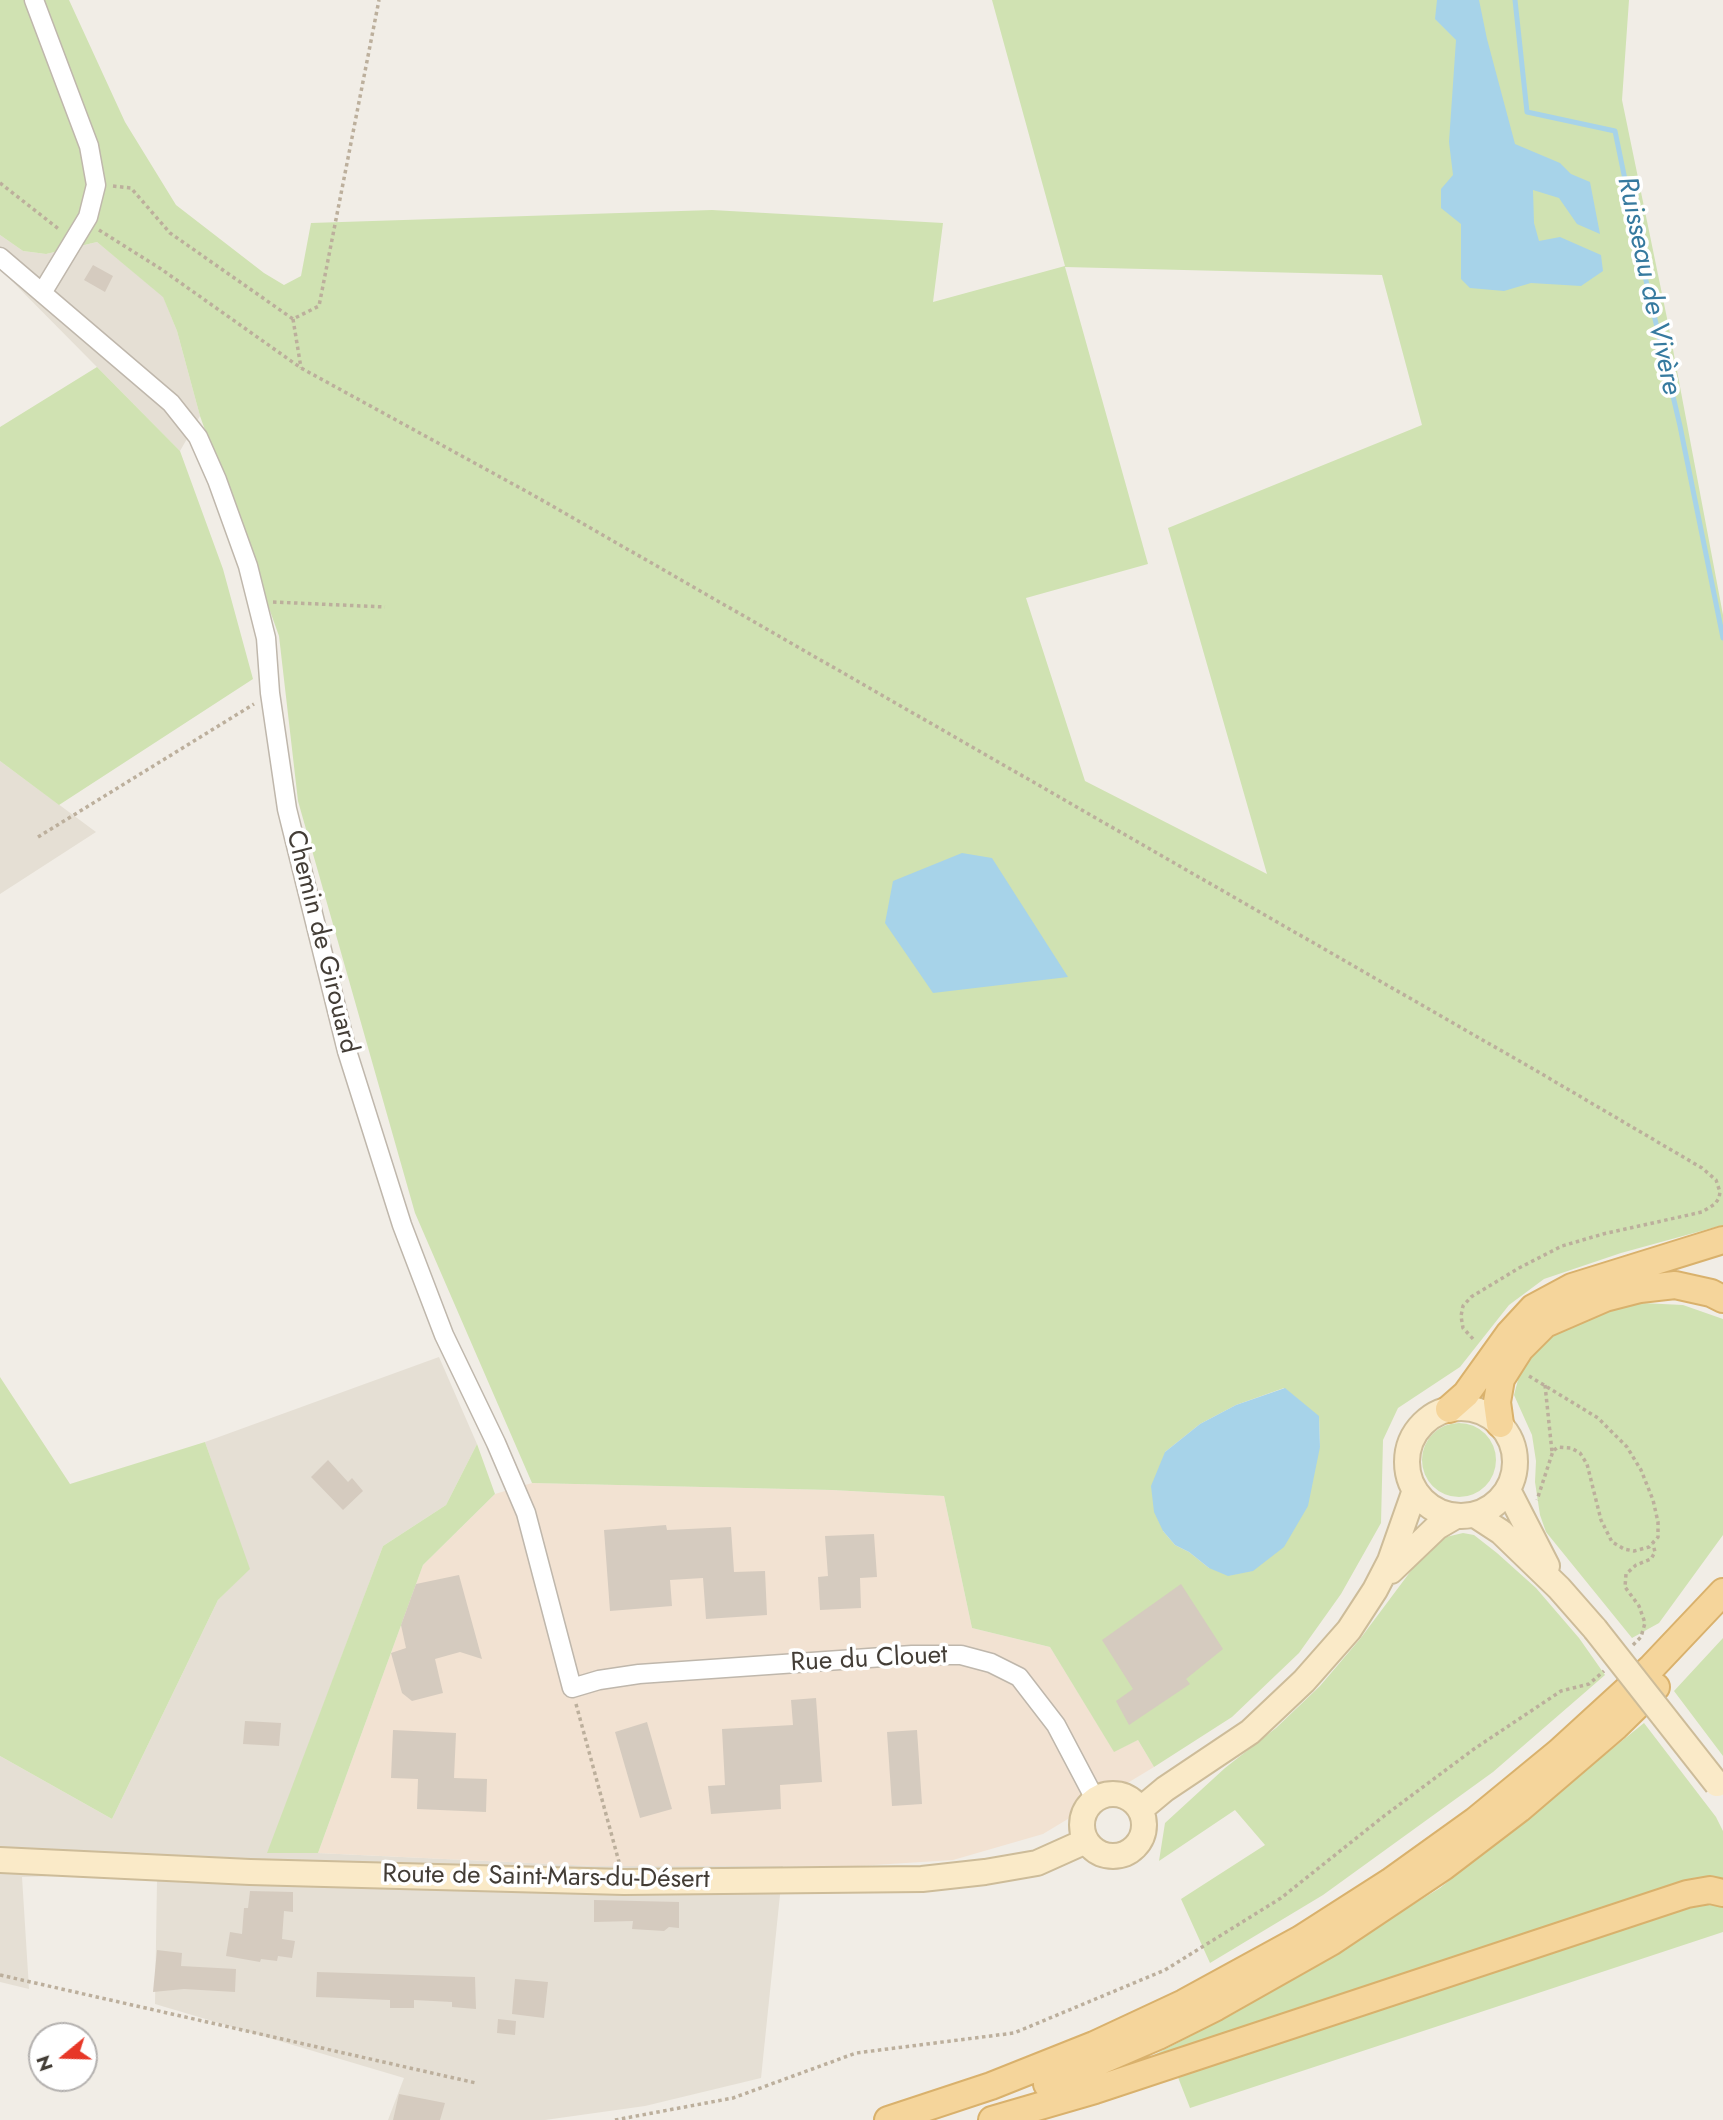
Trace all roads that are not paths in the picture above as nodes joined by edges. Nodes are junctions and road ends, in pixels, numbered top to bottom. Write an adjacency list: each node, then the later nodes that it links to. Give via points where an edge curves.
1 (34, 0): 3 (street, via 89,146 96,185 85,223)
2 (0, 257): 3 (street, Chemin de Girouard)
3 (42, 293): 17 (street, Chemin de Girouard, via 171,403 198,437 217,480 257,601 287,809 347,1051 402,1225 444,1335 526,1513)
4 (1723, 1240): 6 (main road, via 1572,1287 1533,1308)
5 (1723, 1298): 7 (main road, via 1675,1285 1640,1289 1605,1298 1545,1324 1520,1349 1501,1379)
6 (1449, 1409): 7 (main road, via 1485,1413); 8 (main road, via 1420,1426 1412,1441 1408,1474)
7 (1500, 1424): 9 (main road, via 1509,1436 1516,1465)
8 (1415, 1490): 10 (main road, via 1440,1512); 13 (main road)
9 (1508, 1490): 10 (main road, via 1488,1509); 12 (main road)
10 (1466, 1515): 12 (main road, via 1502,1532); 13 (main road, via 1437,1527)
11 (1723, 1570): 16 (main road, via 1644,1659)
12 (1559, 1588): 18 (main road, bridge)
13 (1375, 1590): 20 (main road, via 1349,1630 1250,1732)
14 (1723, 1592): 16 (main road)
15 (1723, 1618): 25 (main road, via 1616,1726 1519,1809 1331,1942 1158,2036 1033,2090)
16 (1630, 1686): 24 (main road, via 1475,1821 1301,1938 1184,2003 1094,2045)
17 (572, 1688): 19 (street, Rue du Clouet, via 639,1674 961,1655 1019,1677 1056,1725)
18 (1721, 1789)
19 (1095, 1799): 20 (main road, via 1125,1796); 21 (main road, via 1082,1823)
20 (1141, 1809): 21 (main road, via 1145,1829 1129,1853 1101,1854)
21 (1086, 1841): 22 (main road, Route de Saint-Mars-du-Désert, via 1037,1863 922,1879 624,1882)
22 (0, 1860)
23 (1723, 1893): 26 (main road, via 1687,1894)
24 (888, 2120)
25 (947, 2120)
26 (992, 2120)

